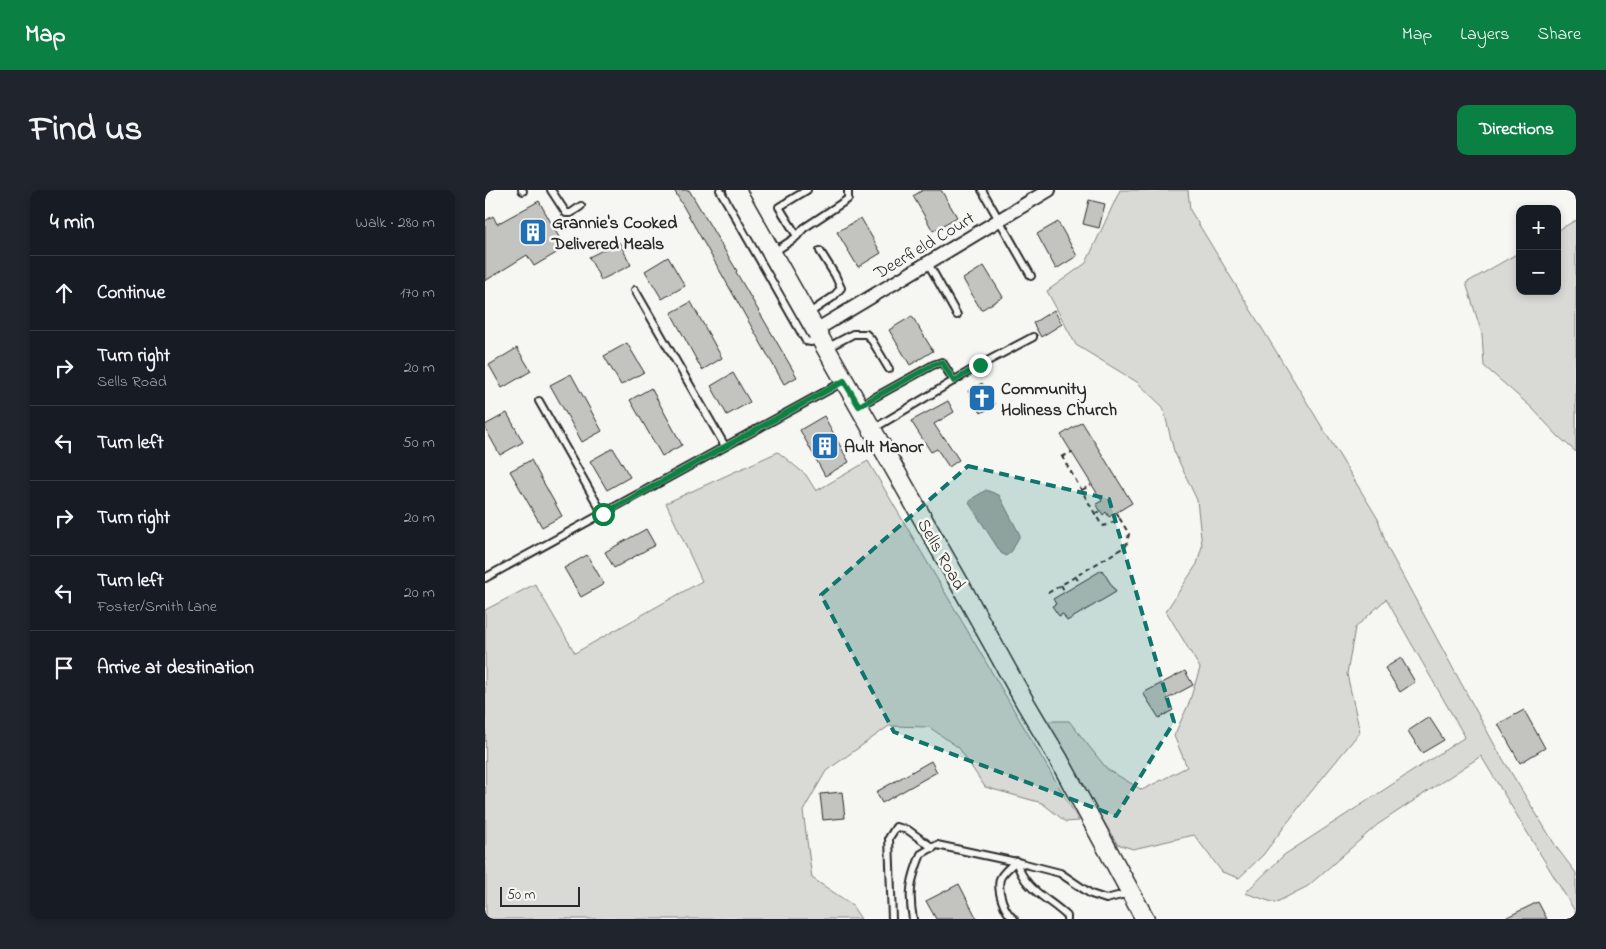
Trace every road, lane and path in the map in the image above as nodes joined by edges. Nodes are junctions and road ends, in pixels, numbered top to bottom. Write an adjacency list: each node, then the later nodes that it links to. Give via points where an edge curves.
1 (551, 190): 8 (lane, via 566,213)
2 (720, 190): 7 (lane)
3 (807, 190): 10 (lane, via 779,206)
4 (848, 190): 10 (lane, via 848,199)
5 (982, 190): 9 (lane)
6 (1049, 190): 9 (street, Deerfield Court)
7 (734, 196): 13 (street, Sells Road)
8 (581, 206)
9 (999, 220): 12 (street, Deerfield Court); 14 (lane)
10 (797, 236): 13 (lane)
11 (820, 251): 17 (lane, via 841,288)
12 (928, 263): 16 (lane); 17 (street, Deerfield Court)
13 (773, 264): 17 (street, Sells Road)
14 (1031, 276)
15 (635, 290): 25 (lane)
16 (957, 315)
17 (809, 323): 19 (lane, via 866,334); 20 (street, Sells Road)
18 (1033, 337): 21 (lane)
19 (889, 369)
20 (844, 381): 23 (street, Sells Road); 25 (lane)
21 (954, 381): 23 (lane, via 942,362); 24 (lane)
22 (539, 401): 33 (lane)
23 (859, 406): 24 (street, Sells Road)
24 (872, 430): 44 (street, Sells Road)
25 (725, 446): 33 (lane)
26 (1071, 452): 28 (path)
27 (1060, 453): 28 (path)
28 (1062, 457): 30 (path)
29 (1091, 484): 30 (path)
30 (1081, 490): 34 (path)
31 (1101, 511): 34 (path)
32 (1117, 512): 35 (path)
33 (603, 514): 37 (lane)
34 (1095, 514): 35 (path, via 1104,526)
35 (1120, 519): 36 (path, via 1129,534 1125,546)
36 (1075, 576): 38 (path); 39 (path)
37 (485, 578)
38 (1080, 583)
39 (1061, 585): 40 (path); 41 (path)
40 (1065, 592)
41 (1048, 593)
42 (933, 848): 43 (lane, via 937,845); 45 (lane, via 908,830 896,827 889,838); 46 (lane, via 921,854 911,880)
43 (1016, 862): 44 (lane, via 1060,872 1091,894 1106,899); 47 (lane, via 1000,878 999,892); 48 (lane, via 1020,874 1031,888)
44 (1131, 892): 49 (street, Sells Road)
45 (892, 919)
46 (913, 919)
47 (1013, 919)
48 (1067, 919)
49 (1145, 919)

